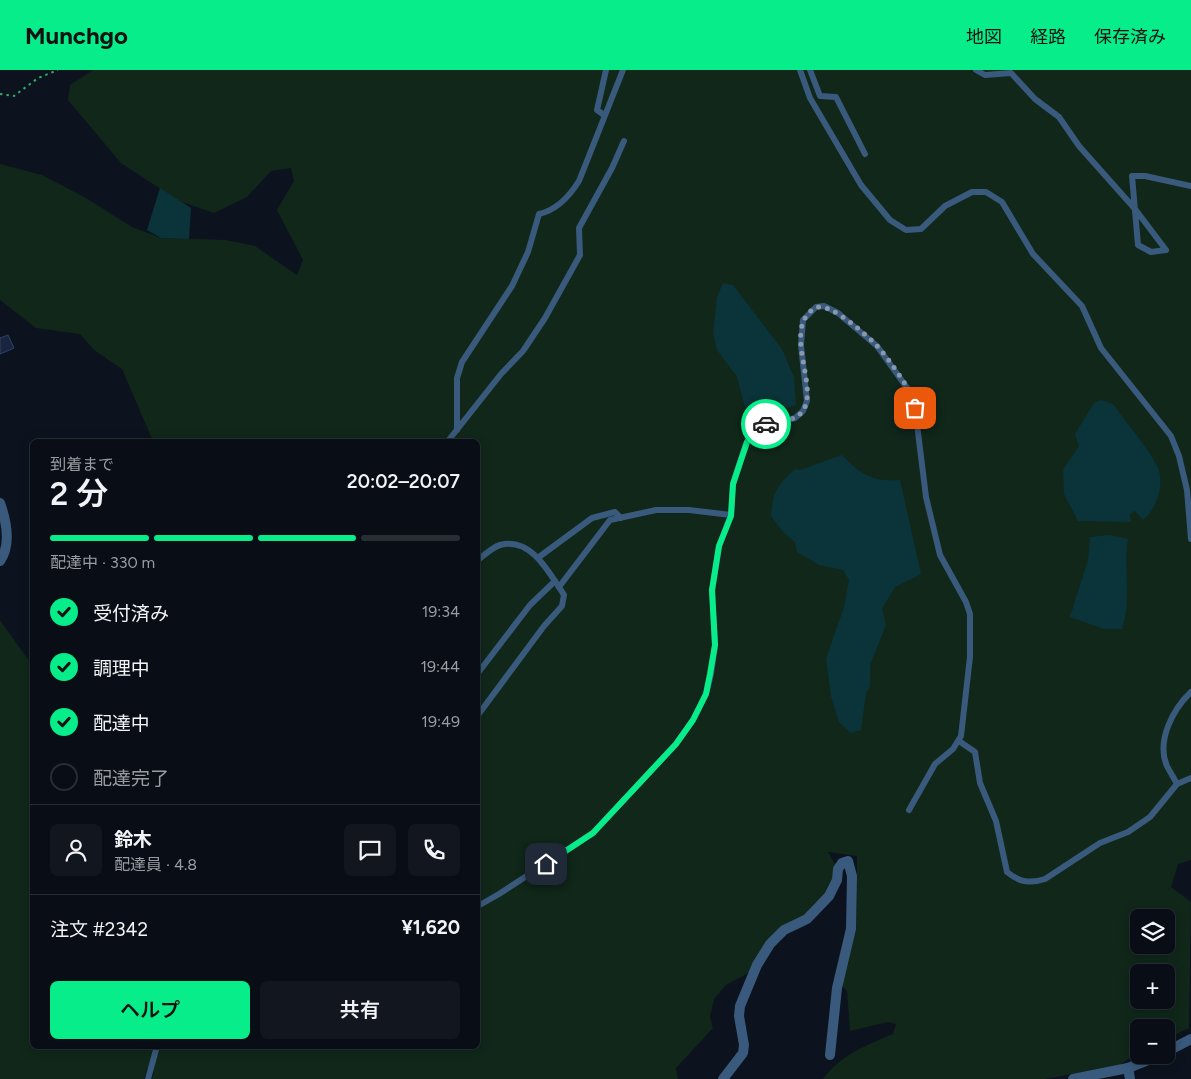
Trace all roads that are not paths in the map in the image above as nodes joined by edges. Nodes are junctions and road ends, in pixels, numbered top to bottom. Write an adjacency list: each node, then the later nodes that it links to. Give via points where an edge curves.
1 (606, 70): 6 (lane, via 597,110)
2 (623, 70): 6 (lane)
3 (800, 70): 16 (lane, via 810,98 861,185 890,220 906,230 921,229 945,206 972,192 986,192 1002,202 1033,254 1082,306 1101,348 1170,436 1179,456 1187,490)
4 (810, 70): 8 (lane, via 820,96 836,97)
5 (976, 70): 10 (lane, via 985,75 1011,73 1035,99 1058,117 1079,146)
6 (604, 115): 11 (lane, via 579,181 570,196 549,212 538,214 528,252 512,286 462,362 457,378)
7 (624, 141): 11 (lane, via 579,228 580,255 544,318 523,351)
8 (865, 154)
9 (1191, 186): 10 (lane, via 1132,176)
10 (1135, 209): 10 (lane, via 1160,243 1166,250 1151,252 1138,246)
11 (457, 430): 12 (lane)
12 (450, 439)
13 (0, 503): 19 (street, via 7,537)
14 (731, 516): 15 (lane, via 690,510 656,510); 24 (lane, via 733,484 747,442 756,429 795,418 808,401 801,345 803,320 816,307 824,306 838,313 877,346 910,392 915,408 926,497 940,555 970,614 970,657); 28 (lane, via 719,546 712,590 715,645 710,674 706,694 693,720 676,744 593,833)
15 (621, 518): 17 (lane, via 615,512 592,518); 20 (lane, via 610,520)
16 (1191, 539)
17 (539, 557): 18 (lane, via 514,544 499,545); 20 (lane)
18 (480, 559)
19 (0, 561)
20 (557, 584): 21 (lane, via 530,605); 23 (lane, via 564,595 562,606)
21 (480, 670)
22 (1191, 692): 26 (lane, via 1178,707 1165,739 1166,765)
23 (480, 712)
24 (959, 741): 26 (lane, via 975,752 980,783 996,821 1007,872 1023,882 1045,879 1100,843 1128,832 1150,817); 27 (lane, via 935,764)
25 (1191, 778): 26 (lane)
26 (1177, 784)
27 (909, 810)
28 (480, 905)
29 (1191, 1039): 30 (street)
30 (1175, 1047)
31 (156, 1049): 35 (lane)
32 (830, 1055): 36 (street, via 837,988 851,929 852,876 848,861 838,869 837,880 829,896 807,919 784,930 770,944 757,965 740,1006 743,1053)
33 (1138, 1064): 34 (street)
34 (1128, 1068): 37 (street); 38 (street)
35 (148, 1079)
36 (723, 1079)
37 (1073, 1079)
38 (1130, 1079)

